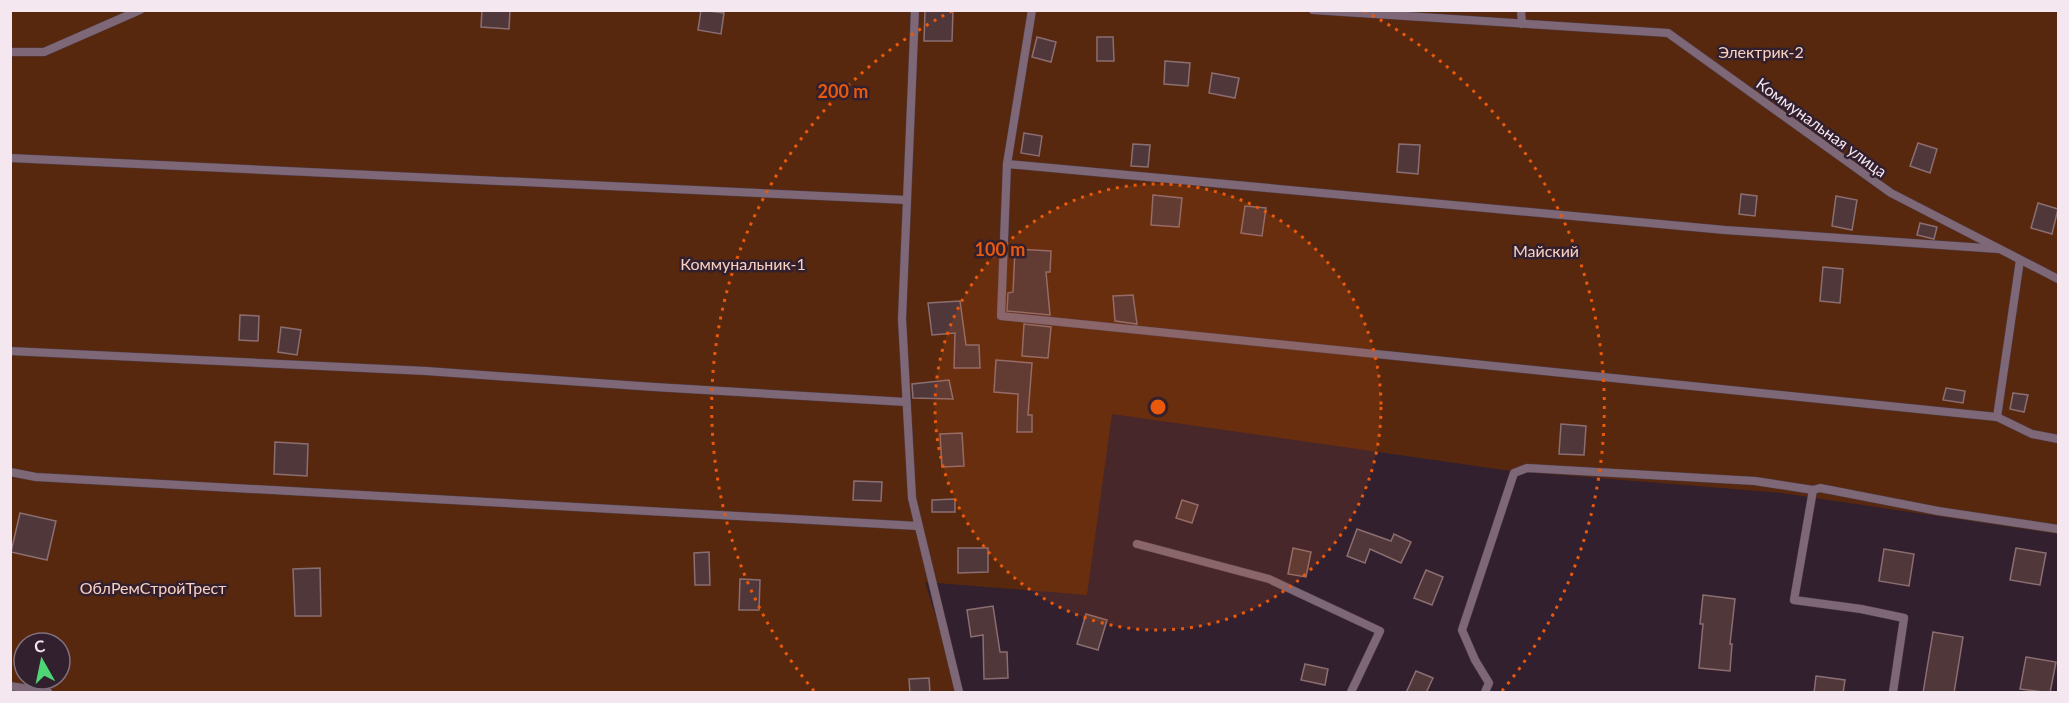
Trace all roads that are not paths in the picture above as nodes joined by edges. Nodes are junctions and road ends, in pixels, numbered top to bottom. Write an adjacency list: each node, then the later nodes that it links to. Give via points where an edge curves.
1 (140, 10): 7 (lane, via 44,52)
2 (915, 10): 10 (lane)
3 (1032, 10): 9 (lane)
4 (1313, 10): 6 (lane, Коммунальная улица)
5 (1521, 10): 6 (lane)
6 (1522, 24): 11 (lane, Коммунальная улица, via 1668,33 1891,193)
7 (10, 52)
8 (10, 158): 10 (lane)
9 (1007, 164): 11 (lane, via 1725,230); 16 (lane, via 1001,316)
10 (907, 200): 15 (lane, via 902,319)
11 (1999, 249): 12 (lane, Коммунальная улица)
12 (2020, 260): 13 (lane, Коммунальная улица); 16 (lane)
13 (2058, 279)
14 (10, 351): 15 (lane, via 402,370)
15 (906, 402): 20 (lane, via 912,498)
16 (1997, 417): 17 (lane, via 2032,434)
17 (2058, 439)
18 (10, 472): 20 (lane, via 36,477)
19 (1813, 490): 21 (lane, via 1820,488); 27 (lane, via 1755,481 1527,468 1514,472 1462,630 1489,683); 28 (lane, via 1794,600 1904,618)
20 (918, 526): 25 (lane)
21 (2058, 529)
22 (1137, 544): 26 (lane, via 1269,579 1380,631)
23 (10, 686): 24 (lane)
24 (48, 693)
25 (959, 693)
26 (1351, 693)
27 (1485, 693)
28 (1893, 693)

